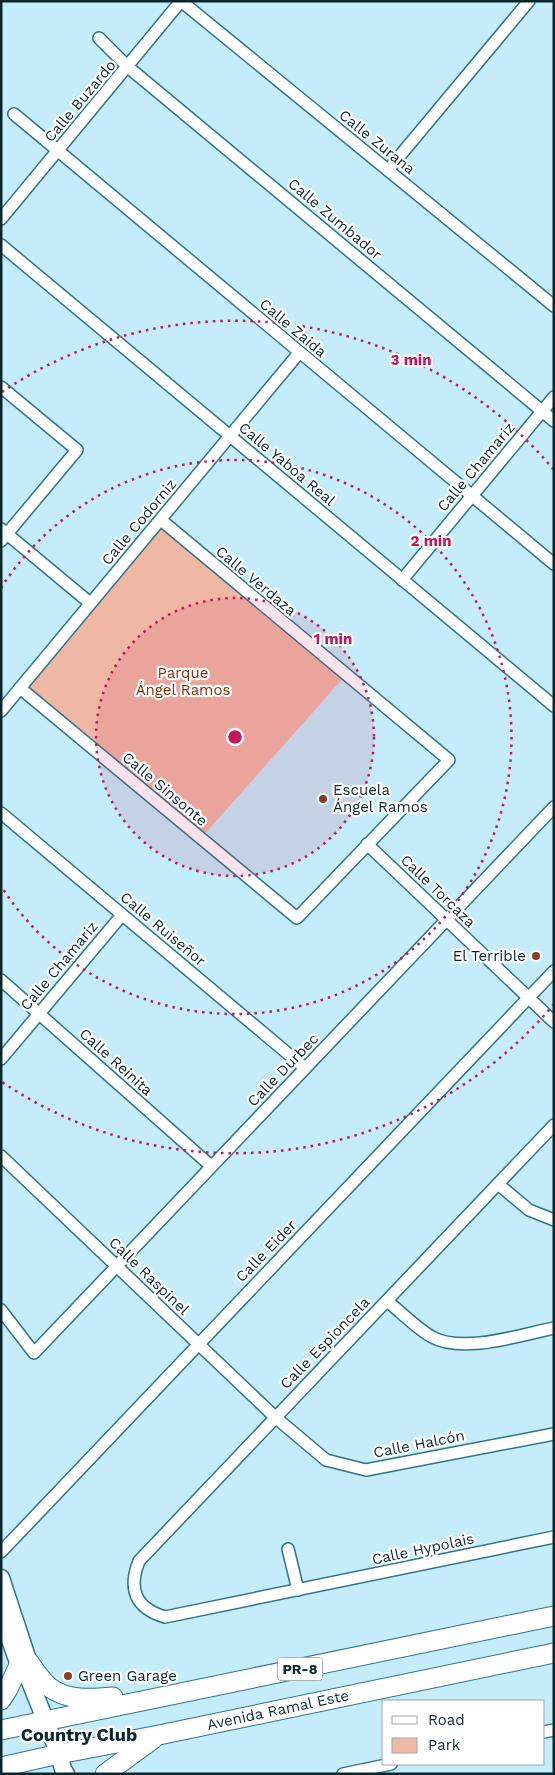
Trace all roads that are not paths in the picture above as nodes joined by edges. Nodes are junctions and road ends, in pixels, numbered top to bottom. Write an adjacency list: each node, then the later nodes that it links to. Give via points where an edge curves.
1 (181, 1): 4 (street, Calle Buzardo); 7 (street, Calle Zurana)
2 (529, 1): 7 (street)
3 (99, 38): 4 (street, Calle Zumbador)
4 (128, 67): 6 (street, Calle Buzardo); 14 (street, Calle Zumbador)
5 (14, 114): 6 (street, Calle Zaida)
6 (58, 151): 8 (street, Calle Buzardo); 11 (street, Calle Zaida)
7 (388, 170): 10 (street, Calle Zurana)
8 (1, 219)
9 (1, 246): 16 (street, Calle Yaboa Real)
10 (554, 306)
11 (299, 352): 16 (street, Calle Codorniz); 17 (street, Calle Zaida)
12 (1, 387): 19 (street, via 77,450)
13 (554, 398): 14 (street, Calle Chamariz)
14 (542, 411): 15 (street, Calle Zumbador); 17 (street, Calle Chamariz)
15 (554, 421)
16 (231, 436): 18 (street, Calle Codorniz); 21 (street, Calle Yaboa Real)
17 (472, 496): 20 (street, Calle Zaida); 21 (street, Calle Chamariz)
18 (160, 520): 22 (street, Calle Codorniz); 28 (street, Calle Verdaza, via 449,760)
19 (3, 535): 22 (street)
20 (554, 564)
21 (402, 580): 24 (street, Calle Yaboa Real)
22 (90, 603): 23 (street, Calle Codorniz)
23 (20, 688): 25 (street, Calle Codorniz); 28 (street, Calle Sinsonte, via 297,918)
24 (554, 706)
25 (1, 711)
26 (554, 807): 30 (street, Calle Durbec)
27 (1, 813): 29 (street, Calle Ruiseñor)
28 (368, 844): 30 (street, Calle Torcaza)
29 (122, 915): 34 (street, Calle Chamariz); 37 (street, Calle Ruiseñor)
30 (446, 920): 33 (street, Calle Torcaza); 37 (street, Calle Durbec)
31 (554, 971): 33 (street, Calle Eider)
32 (1, 980): 34 (street, Calle Reinita)
33 (529, 998): 35 (street, Calle Torcaza); 47 (street, Calle Eider)
34 (39, 1014): 36 (street, Calle Chamariz); 40 (street, Calle Reinita)
35 (554, 1022)
36 (1, 1059)
37 (305, 1068): 40 (street, Calle Durbec)
38 (554, 1125): 41 (street, Calle Espioncela)
39 (1, 1156): 43 (street, Calle Raspinel)
40 (211, 1166): 43 (street, Calle Durbec)
41 (498, 1184): 42 (street, via 529,1210); 44 (street, Calle Espioncela)
42 (554, 1220)
43 (117, 1266): 45 (street, Calle Durbec, via 34,1353); 47 (street, Calle Raspinel)
44 (387, 1301): 46 (street, via 432,1337 452,1344 479,1344); 48 (street, Calle Espioncela)
45 (1, 1310)
46 (554, 1328)
47 (198, 1344): 48 (street, Calle Raspinel); 52 (street, Calle Eider)
48 (275, 1418): 49 (street, Calle Halcón, via 326,1460 366,1470); 54 (street, Calle Espioncela, via 139,1561 134,1574)
49 (554, 1434)
50 (554, 1537): 55 (street, Calle Hypolais)
51 (288, 1549): 55 (street)
52 (1, 1552)
53 (1, 1578): 59 (street)
54 (134, 1590): 55 (street, Calle Hypolais, via 141,1605 165,1617)
55 (298, 1590)
56 (1, 1615): 59 (street)
57 (554, 1616): 60 (main road, PR-8)
58 (554, 1653): 64 (main road, Avenida Ramal Este / PR-8)
59 (25, 1666): 60 (main road, via 49,1687 67,1696); 61 (main road); 62 (street)
60 (162, 1698): 62 (main road, PR-8)
61 (1, 1700)
62 (46, 1720): 63 (main road, PR-8); 67 (street)
63 (1, 1730)
64 (159, 1735): 67 (main road, Avenida Ramal Este / PR-8); 68 (main road)
65 (386, 1765): 69 (street)
66 (1, 1767): 67 (main road, Avenida Ramal Este / PR-8)
67 (63, 1768)
68 (105, 1774)
69 (343, 1774)

